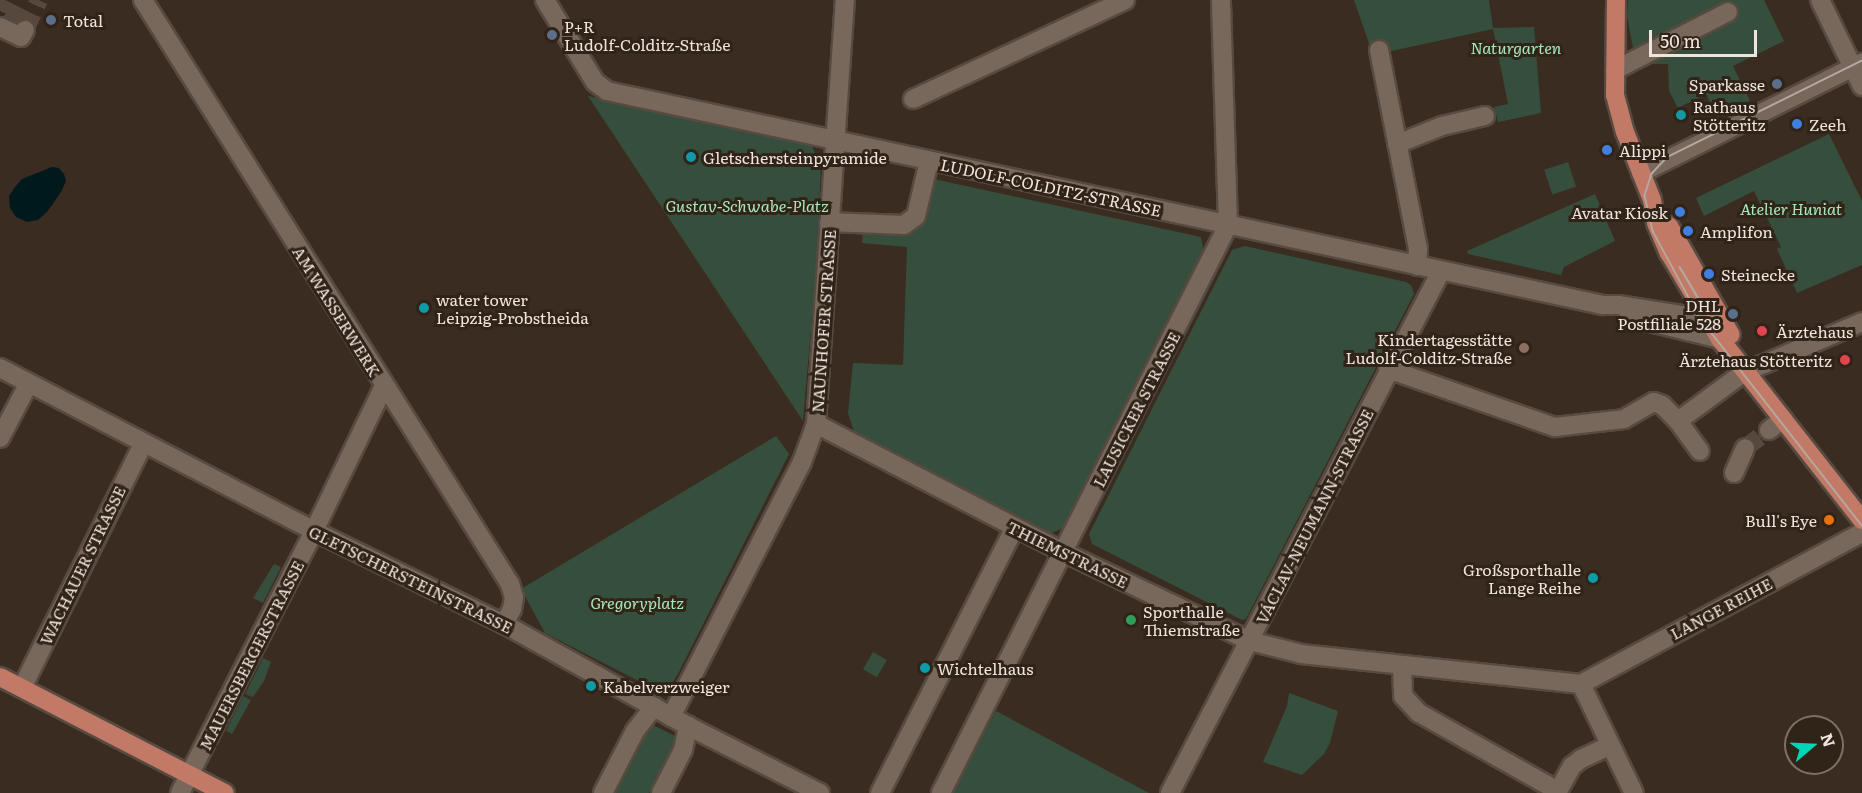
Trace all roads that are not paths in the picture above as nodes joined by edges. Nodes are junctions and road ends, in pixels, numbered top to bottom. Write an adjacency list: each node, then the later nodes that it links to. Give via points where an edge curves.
1 (143, 0): 32 (street, AM WASSERWERK)
2 (545, 0): 15 (street, LUDOLF-COLDITZ-STRASSE, via 595,82 607,91)
3 (845, 0): 15 (street, NAUNHOFER STRASSE)
4 (1125, 0): 13 (street)
5 (1221, 0): 21 (street, LAUSICKER STRASSE)
6 (1616, 0): 11 (main road)
7 (1820, 0): 10 (street)
8 (1728, 12): 11 (street)
9 (1379, 50): 16 (street)
10 (1857, 66): 12 (street); 18 (street)
11 (1615, 70): 18 (main road, via 1615,95)
12 (1862, 87)
13 (913, 99)
14 (1485, 116): 16 (street, via 1442,126)
15 (835, 141): 17 (street, LUDOLF-COLDITZ-STRASSE); 20 (street, NAUNHOFER STRASSE)
16 (1397, 144): 22 (street, via 1418,248)
17 (929, 161): 20 (street, via 916,216 904,225); 21 (street, LUDOLF-COLDITZ-STRASSE)
18 (1641, 173): 19 (main road)
19 (1652, 200): 25 (main road, via 1656,223 1669,253); 30 (main road, via 1729,331)
20 (829, 222): 34 (street, NAUNHOFER STRASSE)
21 (1228, 225): 22 (street, LUDOLF-COLDITZ-STRASSE); 44 (street, LAUSICKER STRASSE)
22 (1417, 266): 23 (street, LUDOLF-COLDITZ-STRASSE)
23 (1441, 271): 24 (street, LUDOLF-COLDITZ-STRASSE); 29 (street, VÁCLAV-NEUMANN-STRASSE)
24 (1603, 305): 25 (street, LUDOLF-COLDITZ-STRASSE); 27 (street, LUDOLF-COLDITZ-STRASSE, via 1614,313)
25 (1707, 319): 27 (main road)
26 (1862, 322): 30 (street)
27 (1720, 339): 30 (main road)
28 (0, 368): 31 (street, GLETSCHERSTEINSTRASSE)
29 (1388, 369): 33 (street, via 1555,428 1619,420 1654,402); 46 (street, VÁCLAV-NEUMANN-STRASSE)
30 (1747, 372): 33 (street); 40 (main road, via 1776,424)
31 (29, 383): 35 (street); 36 (street, GLETSCHERSTEINSTRASSE)
32 (384, 386): 42 (street, MAUERSBERGERSTRASSE); 45 (street, AM WASSERWERK, via 510,584 514,597)
33 (1678, 421): 38 (street)
34 (816, 424): 41 (street, THIEMSTRASSE); 52 (street, NAUNHOFER STRASSE, via 802,462)
35 (0, 438)
36 (142, 444): 42 (street, GLETSCHERSTEINSTRASSE); 50 (street, WACHAUER STRASSE)
37 (1745, 448): 39 (street)
38 (1700, 451)
39 (1734, 473)
40 (1862, 520)
41 (1015, 527): 44 (street, THIEMSTRASSE); 62 (street)
42 (314, 531): 45 (street, GLETSCHERSTEINSTRASSE); 55 (street, MAUERSBERGERSTRASSE)
43 (1862, 533): 49 (street, LANGE REIHE)
44 (1063, 552): 46 (street, THIEMSTRASSE); 63 (street, LAUSICKER STRASSE)
45 (504, 624): 51 (street, GLETSCHERSTEINSTRASSE)
46 (1250, 641): 47 (street, THIEMSTRASSE, via 1301,654); 64 (street, VÁCLAV-NEUMANN-STRASSE)
47 (1402, 665): 49 (street, THIEMSTRASSE); 56 (street, via 1403,696 1419,712)
48 (0, 677): 50 (main road)
49 (1581, 684): 54 (street)
50 (22, 688): 55 (main road)
51 (654, 708): 52 (street, GLETSCHERSTEINSTRASSE); 59 (street, via 635,731)
52 (671, 717): 53 (street, GLETSCHERSTEINSTRASSE)
53 (688, 726): 60 (street, via 683,750); 61 (street, GLETSCHERSTEINSTRASSE)
54 (1609, 746): 56 (street, via 1572,766); 65 (street)
55 (189, 775): 57 (street, MAUERSBERGERSTRASSE); 58 (main road)
56 (1557, 792)
57 (180, 793)
58 (225, 793)
59 (603, 793)
60 (661, 793)
61 (820, 793)
62 (880, 793)
63 (941, 793)
64 (1170, 793)
65 (1634, 793)

